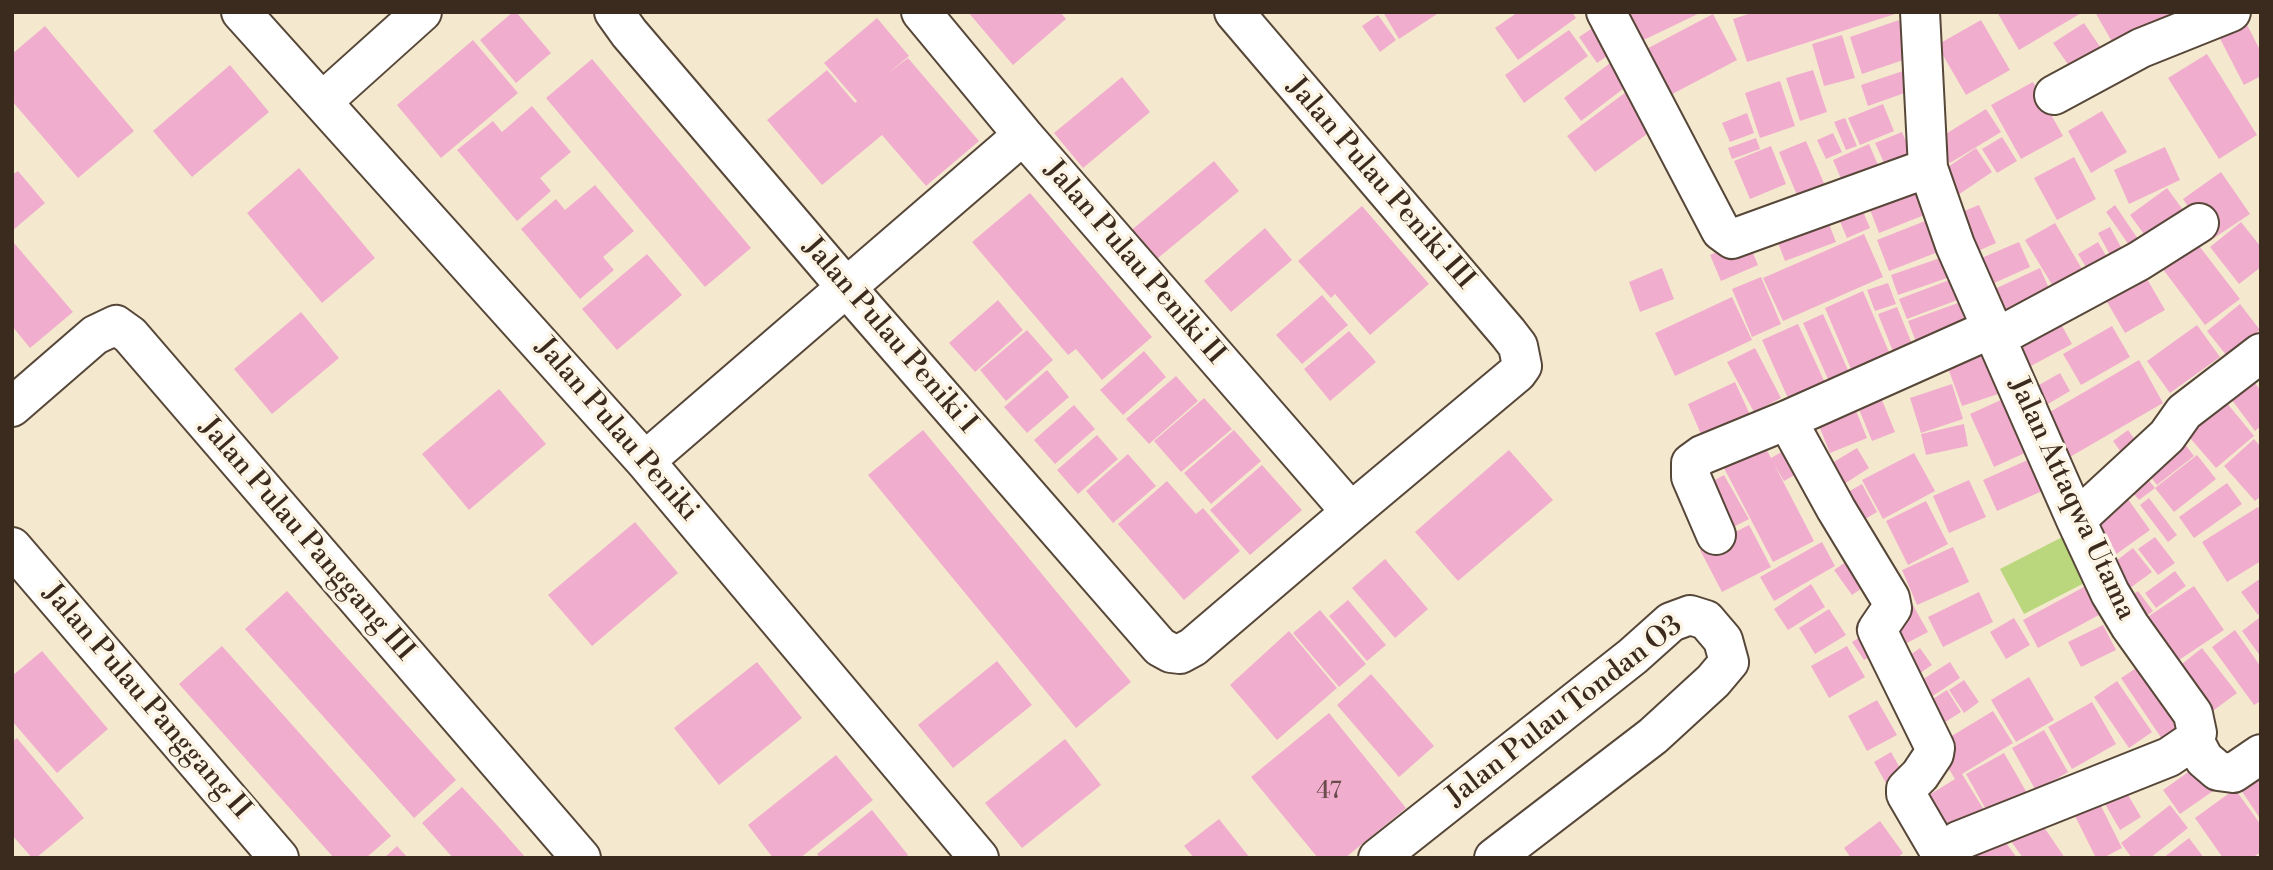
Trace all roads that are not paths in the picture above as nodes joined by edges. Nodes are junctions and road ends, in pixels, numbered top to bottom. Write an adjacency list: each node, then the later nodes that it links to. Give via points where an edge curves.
1 (241, 12): 10 (street, Jalan Pulau Peniki)
2 (422, 12): 10 (street)
3 (614, 12): 14 (street, Jalan Pulau Peniki I)
4 (921, 12): 11 (street, Jalan Pulau Peniki II)
5 (1234, 12): 20 (street, Jalan Pulau Peniki III, via 1508,333 1522,358 1517,373)
6 (1606, 12): 12 (street, via 1721,231 1732,239)
7 (1920, 12): 12 (street, Jalan Attaqwa Utama)
8 (2231, 12): 9 (street, via 2141,48)
9 (2054, 94)
10 (323, 101): 19 (street, Jalan Pulau Peniki)
11 (1023, 135): 14 (street); 20 (street, Jalan Pulau Peniki II)
12 (1928, 168): 15 (street, Jalan Attaqwa Utama, via 1955,246)
13 (2199, 223): 15 (street, via 2139,261)
14 (846, 286): 19 (street); 20 (street, Jalan Pulau Peniki I, via 1160,647 1171,653 1193,647)
15 (1994, 333): 18 (street); 21 (street, Jalan Attaqwa Utama)
16 (2261, 353): 21 (street, via 2184,412 2167,436)
17 (12, 407): 28 (street, Jalan Pulau Panggang III, via 95,335 116,325 130,335)
18 (1787, 420): 22 (street, via 1702,454 1691,463 1691,477); 26 (street, via 1890,598 1892,607 1877,630 1935,748 1906,794)
19 (645, 461): 29 (street, Jalan Pulau Peniki)
20 (1350, 512)
21 (2076, 520): 24 (street, Jalan Attaqwa Utama, via 2110,593 2193,714)
22 (1716, 535)
23 (12, 547): 27 (street, Jalan Pulau Panggang II)
24 (2194, 740): 25 (street, via 2204,759 2218,771 2233,773); 26 (street, via 2169,757 1958,841)
25 (2261, 754)
26 (1941, 856)
27 (279, 858)
28 (580, 858)
29 (979, 858)
30 (1378, 858): 31 (street, Jalan Pulau Tondan O3, via 1671,622 1690,615 1706,620 1723,640 1729,662 1713,681 1653,736)
31 (1494, 858)

